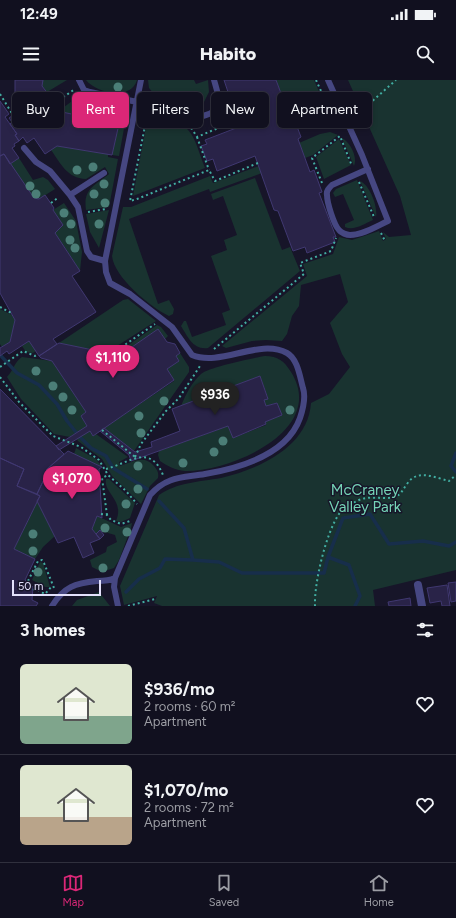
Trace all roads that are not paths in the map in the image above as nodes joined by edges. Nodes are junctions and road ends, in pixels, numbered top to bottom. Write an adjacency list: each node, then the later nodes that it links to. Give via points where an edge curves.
1 (141, 80): 5 (lane)
2 (214, 80): 7 (lane, via 219,104 213,113)
3 (328, 80): 9 (lane)
4 (77, 82): 6 (lane, via 84,90)
5 (139, 92)
6 (137, 103): 12 (lane)
7 (203, 116)
8 (24, 148): 11 (lane, via 36,162 50,171)
9 (368, 169): 9 (lane, via 388,221 361,233 345,234 339,230 326,194 332,185)
10 (104, 173): 11 (lane)
11 (70, 195): 12 (lane, via 79,212 87,251 91,257)
12 (106, 261): 13 (lane, via 110,283 130,294 172,327 192,355 205,359 257,350 286,352 294,360 305,393 298,425 273,451 254,462 163,482 150,495)
13 (115, 578): 15 (lane, via 110,581 79,583 69,587 59,594); 16 (lane)
14 (418, 585): 17 (street)
15 (52, 606)
16 (118, 606)
17 (422, 606)

